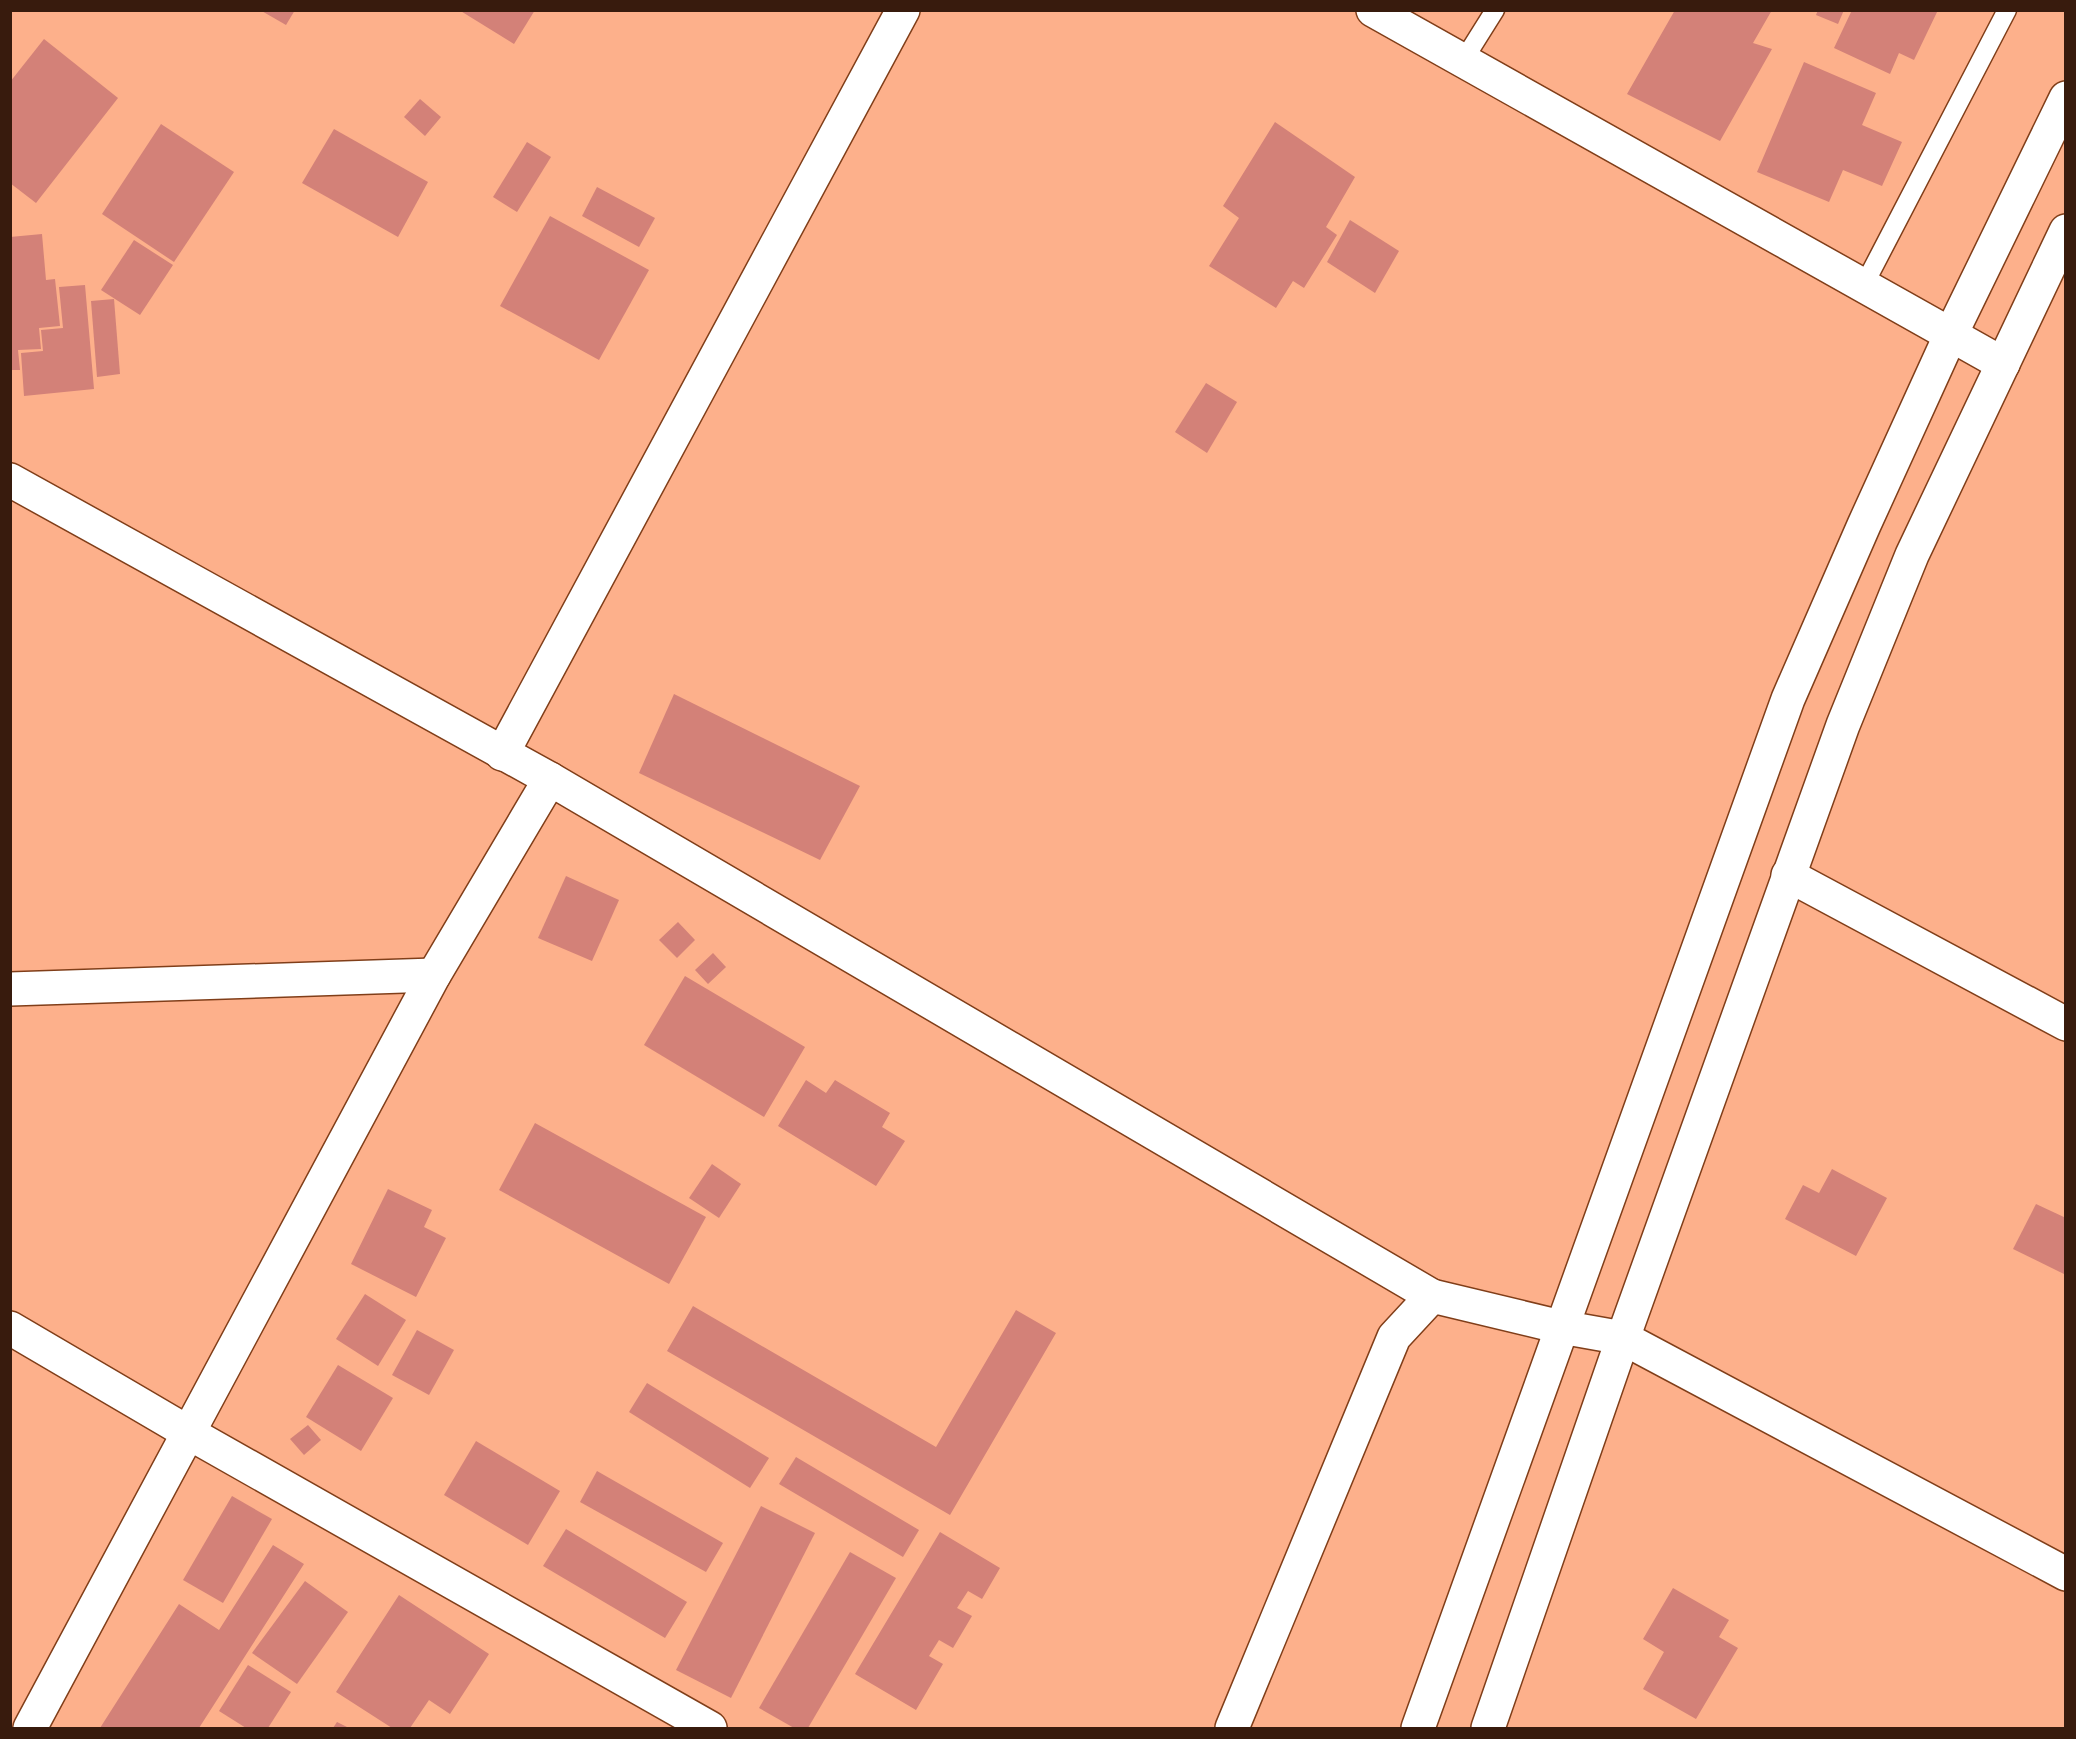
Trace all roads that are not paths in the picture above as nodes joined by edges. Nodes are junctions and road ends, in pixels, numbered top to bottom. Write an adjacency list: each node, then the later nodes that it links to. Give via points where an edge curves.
1 (903, 10): 12 (street)
2 (1373, 10): 5 (street)
3 (1495, 10): 5 (lane)
4 (2007, 10): 8 (lane)
5 (1463, 61): 8 (street)
6 (2066, 98): 9 (street)
7 (2066, 231): 10 (street)
8 (1864, 285): 9 (street)
9 (1951, 334): 10 (street); 19 (street, via 1788,699)
10 (2003, 364): 14 (street, via 1908,566 1843,725)
11 (10, 480): 12 (street)
12 (502, 754): 13 (street)
13 (550, 779): 15 (street); 18 (street)
14 (1788, 875): 17 (street); 21 (street)
15 (434, 975): 16 (street); 22 (street)
16 (10, 989)
17 (2066, 1024)
18 (1432, 1296): 19 (street); 26 (street, via 1394,1337)
19 (1561, 1327): 21 (street); 27 (street)
20 (10, 1328): 22 (street)
21 (1623, 1338): 23 (street); 28 (street)
22 (189, 1433): 24 (street); 25 (street)
23 (2066, 1574)
24 (30, 1728)
25 (710, 1728)
26 (1232, 1728)
27 (1418, 1728)
28 (1488, 1728)

